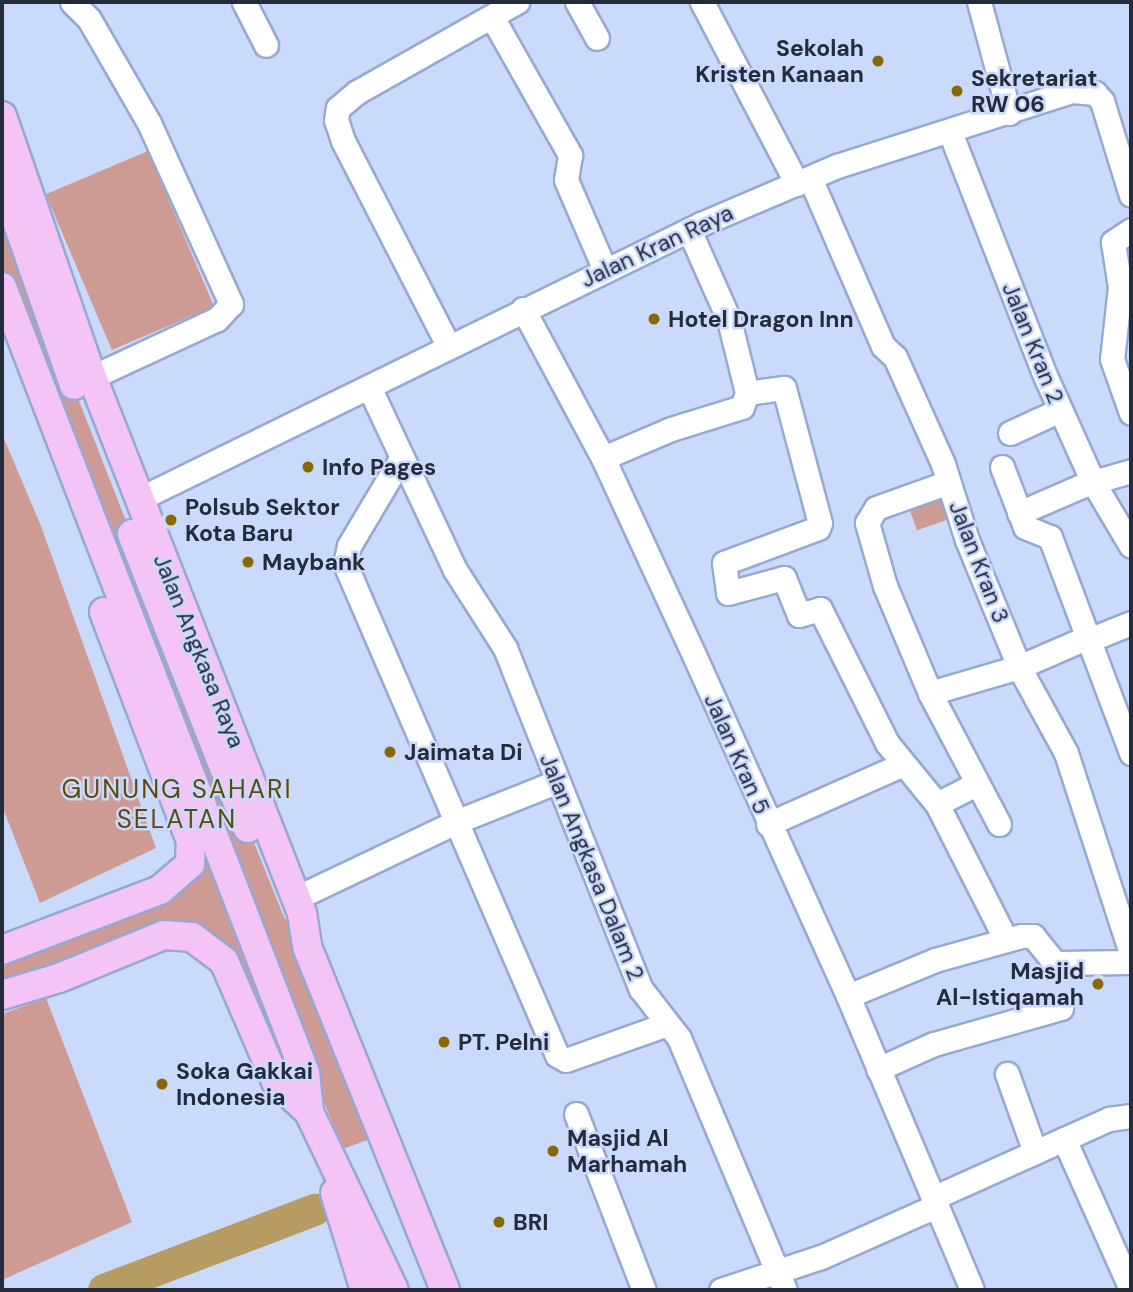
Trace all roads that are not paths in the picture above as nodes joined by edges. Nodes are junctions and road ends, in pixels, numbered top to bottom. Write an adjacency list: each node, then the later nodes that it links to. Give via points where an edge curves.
1 (72, 2): 24 (street, via 89,19 149,123 231,304 217,319)
2 (244, 2): 9 (street)
3 (517, 2): 7 (street)
4 (577, 2): 8 (street)
5 (702, 2): 14 (street, Jalan Kran 3)
6 (979, 2): 10 (street)
7 (492, 17): 18 (street, via 570,155 566,180); 22 (street, via 357,92 338,108 336,120)
8 (597, 38)
9 (265, 45)
10 (1009, 113): 12 (street, Jalan Kran Raya); 15 (street, Jalan Kran Raya, via 1072,91 1095,93)
11 (2, 116): 24 (main road, Jalan Angkasa Raya)
12 (950, 132): 14 (street, Jalan Kran Raya); 27 (street, Jalan Kran 2)
13 (2, 178): 42 (main road, Jalan Angkasa Raya, via 34,280)
14 (803, 181): 16 (street, Jalan Kran Raya); 35 (street, Jalan Kran 3)
15 (1131, 195)
16 (689, 230): 18 (street, Jalan Kran Raya); 26 (street, via 729,320)
17 (1131, 230): 23 (street, via 1112,242)
18 (605, 270): 20 (street, Jalan Kran Raya)
19 (2, 287): 46 (main road)
20 (523, 309): 22 (street, Jalan Kran Raya); 30 (street, Jalan Kran 5)
21 (2, 344): 44 (main road)
22 (449, 347): 25 (street, Jalan Kran Raya)
23 (1121, 354): 28 (street)
24 (92, 376): 36 (main road, Jalan Angkasa Raya)
25 (369, 387): 31 (street, Jalan Angkasa Dalam 2); 36 (street, Jalan Kran Raya)
26 (747, 393): 30 (street, via 742,407 671,429); 48 (street, via 784,388 819,526 724,563 729,593 785,578 799,615 820,608 842,661)
27 (1060, 410): 29 (street); 34 (street, Jalan Kran 2)
28 (1131, 412)
29 (1010, 433)
30 (603, 458): 54 (street, Jalan Kran 5)
31 (400, 460): 50 (street, Jalan Angkasa Dalam 2, via 455,570 505,648); 53 (street, via 349,547 345,564)
32 (1002, 467): 37 (street)
33 (1131, 471): 34 (street)
34 (1093, 481): 37 (street); 38 (street, Jalan Kran 2)
35 (949, 482): 43 (street, Jalan Kran 3, via 967,540); 45 (street, via 876,508 867,523 885,586)
36 (139, 499): 40 (main road, Jalan Angkasa Raya)
37 (1019, 513): 41 (street, via 1027,529 1050,537)
38 (1131, 546)
39 (1131, 622): 41 (street)
40 (194, 638): 42 (main road); 56 (main road, Jalan Angkasa Raya)
41 (1088, 638): 43 (street); 47 (street)
42 (183, 667): 58 (main road, Jalan Angkasa Raya, via 284,918)
43 (1019, 667): 45 (street); 60 (street, Jalan Kran 3, via 1066,754)
44 (132, 684): 46 (main road); 49 (main road)
45 (930, 693): 51 (street)
46 (161, 704): 49 (main road)
47 (1131, 753)
48 (901, 765): 52 (street); 54 (street)
49 (179, 776): 59 (main road, via 191,841 190,864 160,890); 68 (main road, via 305,1073)
50 (556, 782): 53 (street); 65 (street, Jalan Angkasa Dalam 2, via 641,989)
51 (976, 784): 52 (street); 55 (street)
52 (937, 804): 57 (street)
53 (458, 821): 56 (street); 65 (street, via 557,1055 566,1060)
54 (768, 824): 63 (street, Jalan Kran 5)
55 (999, 824)
56 (296, 898): 58 (main road, Jalan Angkasa Raya)
57 (1005, 938): 61 (street, via 1033,936 1055,963); 63 (street)
58 (308, 949): 74 (main road, Jalan Angkasa Raya)
59 (2, 950)
60 (1131, 953)
61 (1131, 962)
62 (2, 995): 68 (main road, via 59,978 164,935 191,937 224,961 276,1081)
63 (848, 996): 66 (street, Jalan Kran 5)
64 (1062, 1008): 66 (street, via 934,1044)
65 (667, 1024): 76 (street, Jalan Angkasa Dalam 2, via 679,1038)
66 (878, 1069): 75 (street, Jalan Kran 5)
67 (1007, 1074): 72 (street)
68 (309, 1112): 73 (main road)
69 (576, 1114): 82 (street)
70 (1131, 1116): 71 (street, via 1109,1119)
71 (1064, 1139): 72 (street); 77 (street)
72 (1035, 1152): 75 (street)
73 (330, 1162): 78 (main road, via 339,1215); 79 (main road)
74 (398, 1181): 80 (main road, Jalan Angkasa Raya, via 406,1235); 81 (main road, Jalan Angkasa Raya)
75 (935, 1202): 76 (street); 84 (street, Jalan Kran 5)
76 (781, 1281): 83 (street)
77 (1131, 1289)
78 (365, 1290)
79 (394, 1290)
80 (425, 1290)
81 (445, 1290)
82 (644, 1290)
83 (721, 1290)
84 (972, 1290)

